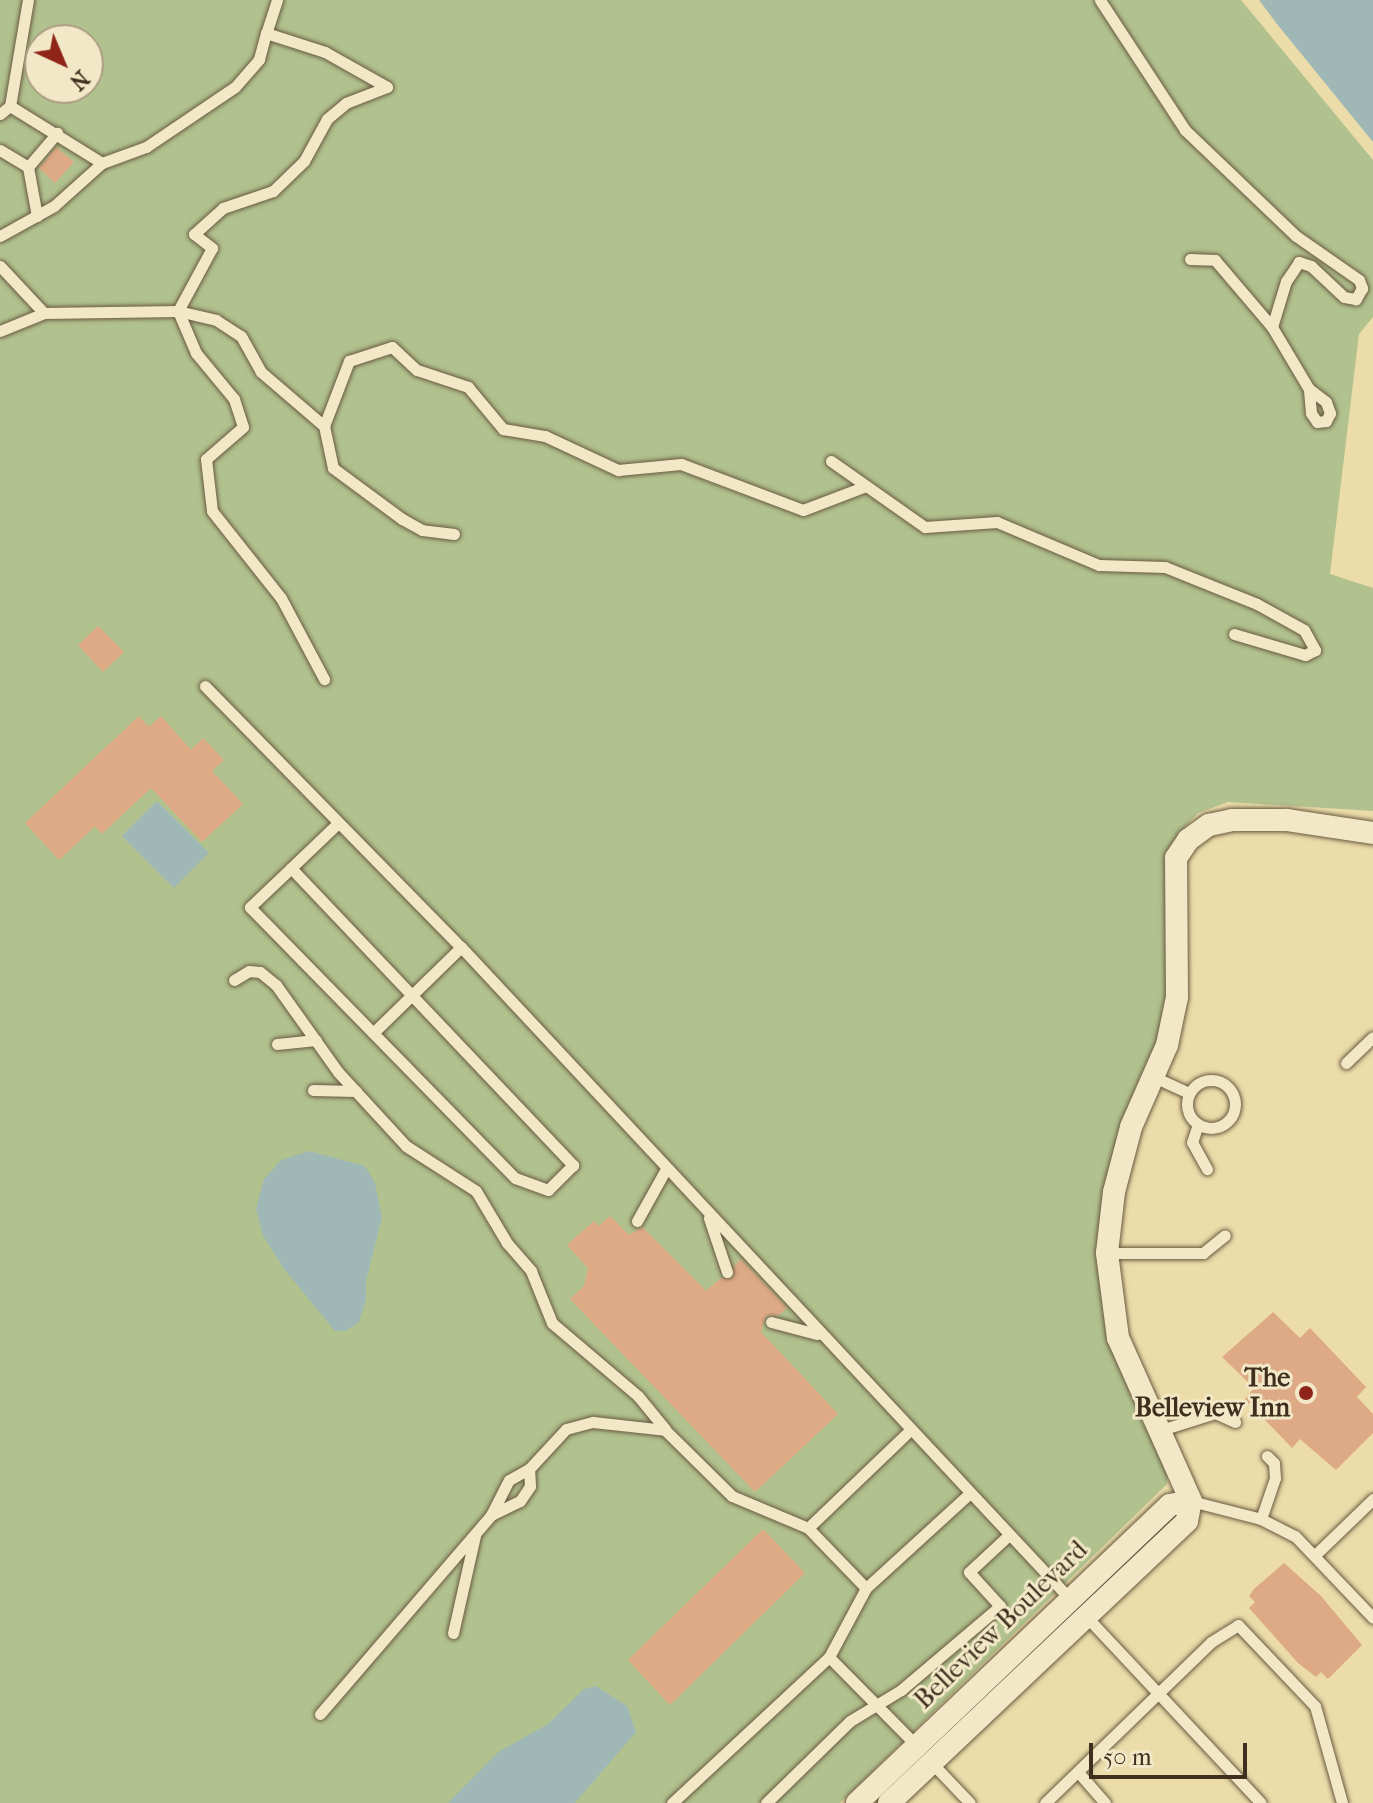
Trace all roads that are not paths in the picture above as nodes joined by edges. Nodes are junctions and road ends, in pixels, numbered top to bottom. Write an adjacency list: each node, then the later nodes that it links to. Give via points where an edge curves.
1 (28, 0): 5 (lane)
2 (277, 0): 4 (lane)
3 (1100, 0): 16 (lane, via 1185,130 1296,236 1359,280 1362,288 1356,299 1344,297 1311,266 1299,262 1286,281)
4 (266, 33): 8 (lane, via 259,59 235,87 146,147); 14 (lane, via 325,52 387,87 346,103 327,119 304,161 273,191 223,208 194,234 212,248)
5 (5, 110): 6 (lane)
6 (57, 133): 8 (lane); 9 (lane)
7 (0, 150): 9 (lane)
8 (102, 163): 10 (lane)
9 (28, 167): 10 (lane)
10 (37, 216): 11 (lane)
11 (0, 236)
12 (1190, 259): 16 (lane, via 1215,260)
13 (0, 266): 15 (lane)
14 (178, 311): 15 (lane); 19 (lane, via 216,320 241,336 261,372); 24 (lane, via 196,353 234,399 243,427 206,459 212,511 281,598)
15 (44, 313): 17 (lane)
16 (1272, 327): 18 (lane)
17 (0, 331)
18 (1309, 389)
19 (324, 426): 21 (lane, via 349,361 392,347 417,370 468,387 503,429 545,436 618,470 681,464 803,510); 22 (lane, via 333,468 342,476 422,530)
20 (831, 461): 21 (lane)
21 (866, 486): 23 (lane, via 934,530 997,522 1099,565 1165,567 1197,578 1304,630 1315,650 1305,655)
22 (454, 534)
23 (1234, 634)
24 (324, 679)
25 (205, 686): 26 (lane)
26 (337, 824): 28 (lane); 29 (lane)
27 (1373, 833): 37 (street, via 1287,820 1232,820 1209,825 1188,840 1176,858 1173,887 1177,997 1167,1045)
28 (291, 868): 31 (lane); 32 (lane, via 250,907)
29 (461, 947): 31 (lane); 42 (lane)
30 (234, 980): 34 (lane, via 249,971 260,972 290,1001)
31 (413, 995): 32 (lane); 32 (lane, via 573,1165 548,1190 515,1178)
32 (373, 1033)
33 (1373, 1037): 36 (lane)
34 (316, 1040): 35 (lane); 39 (lane)
35 (277, 1044)
36 (1346, 1063)
37 (1152, 1076): 40 (lane); 47 (street, via 1117,1179)
38 (313, 1090): 39 (lane)
39 (356, 1091): 52 (lane, via 406,1146 476,1191 531,1271 552,1323 638,1396)
40 (1189, 1093): 41 (lane, via 1187,1107); 41 (lane, via 1200,1082 1215,1079 1229,1086 1236,1100 1233,1115 1221,1126)
41 (1198, 1124): 43 (lane, via 1192,1142)
42 (666, 1169): 44 (lane); 45 (lane)
43 (1207, 1169)
44 (707, 1214): 48 (lane); 50 (lane)
45 (637, 1221)
46 (1225, 1235): 47 (lane, via 1203,1253)
47 (1107, 1253): 54 (street, via 1118,1338)
48 (727, 1272)
49 (771, 1322): 50 (lane)
50 (819, 1335): 53 (lane)
51 (1235, 1422): 54 (lane, via 1215,1413)
52 (665, 1430): 56 (lane, via 593,1422 566,1429); 62 (lane, via 732,1496)
53 (909, 1431): 57 (lane); 62 (lane)
54 (1158, 1431): 59 (street)
55 (1267, 1456): 61 (lane, via 1274,1463 1275,1478)
56 (529, 1469): 60 (lane, via 509,1480); 60 (lane, via 530,1486 520,1501)
57 (969, 1494): 64 (lane); 66 (lane)
58 (1373, 1499): 65 (lane)
59 (1191, 1501): 61 (lane); 67 (street, Belleview Boulevard, via 1170,1505); 68 (street, Belleview Boulevard, via 1187,1521)
60 (491, 1515): 63 (lane)
61 (1261, 1519): 65 (lane, via 1295,1536)
62 (808, 1528): 66 (lane)
63 (476, 1530): 70 (lane); 74 (lane)
64 (1009, 1535): 67 (lane); 73 (lane, via 969,1572 1000,1606 901,1690)
65 (1315, 1555): 69 (lane)
66 (866, 1588): 71 (lane)
67 (1069, 1598): 68 (lane); 75 (street, Belleview Boulevard)
68 (1085, 1615): 72 (lane); 75 (street, Belleview Boulevard)
69 (1373, 1618)
70 (453, 1633)
71 (829, 1657): 73 (lane); 77 (lane)
72 (1160, 1695): 76 (lane); 84 (lane); 85 (lane, via 1211,1642 1238,1625 1315,1706)
73 (876, 1704): 75 (lane); 78 (lane, via 850,1721)
74 (320, 1714)
75 (924, 1754): 79 (street, Belleview Boulevard); 80 (street, Belleview Boulevard); 81 (lane)
76 (1078, 1772): 82 (lane); 83 (lane)
77 (672, 1803)
78 (766, 1803)
79 (857, 1803)
80 (889, 1803)
81 (970, 1803)
82 (1045, 1803)
83 (1105, 1803)
84 (1261, 1803)
85 (1342, 1803)

